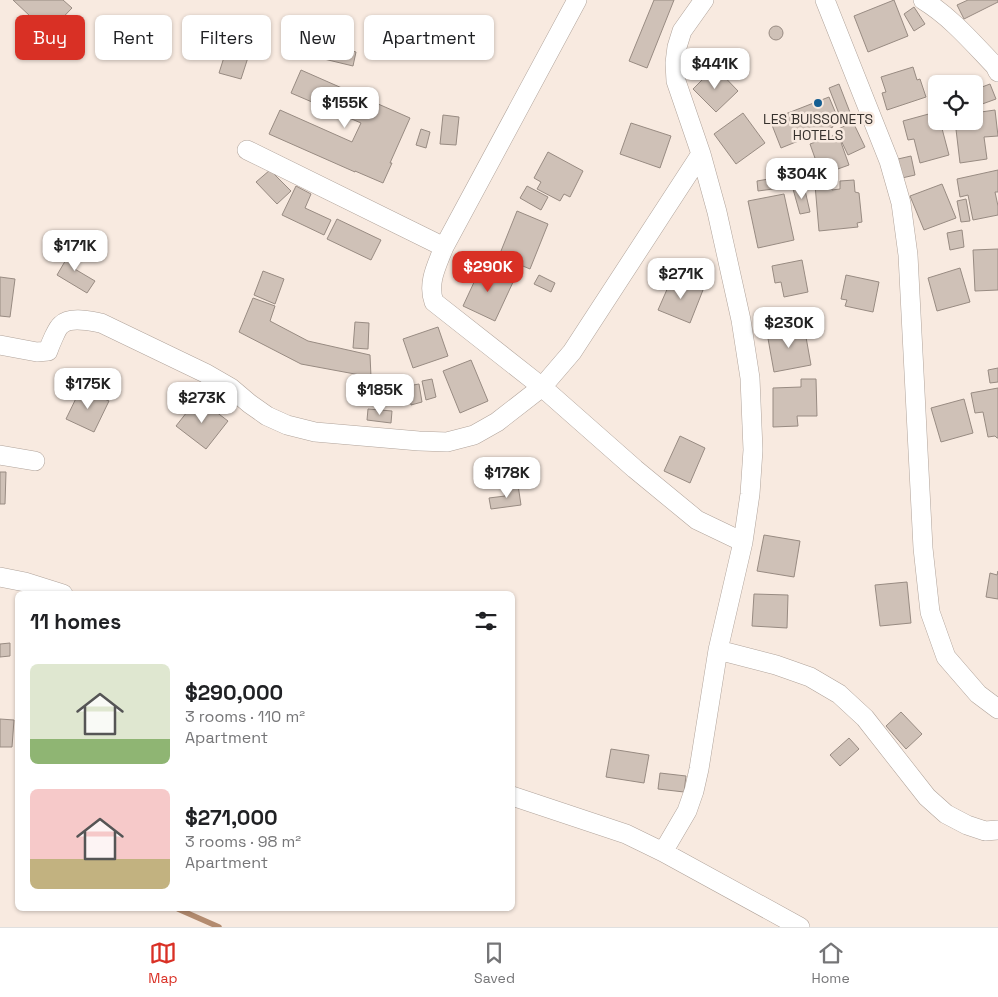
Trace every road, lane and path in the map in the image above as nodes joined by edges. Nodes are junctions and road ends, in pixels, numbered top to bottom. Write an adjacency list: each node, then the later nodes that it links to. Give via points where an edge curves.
1 (577, 0): 8 (street)
2 (704, 0): 7 (street, via 682,31 675,63 676,81)
3 (825, 0): 17 (street, via 889,161 901,203 908,255 923,548 930,612 946,657 978,694)
4 (924, 0): 5 (street, via 957,26)
5 (998, 72)
6 (247, 150): 8 (street)
7 (701, 154): 10 (street, via 572,352); 13 (street, via 731,272 750,378 753,450)
8 (444, 246): 10 (street, via 432,284 434,302)
9 (0, 345): 10 (street, via 48,351 61,325 72,320 101,323 205,373 267,416 287,425 315,432 418,441 447,442 474,435 497,422)
10 (542, 387): 13 (street, via 697,520)
11 (0, 456): 12 (street)
12 (35, 461)
13 (743, 542): 16 (street)
14 (0, 577): 15 (street)
15 (54, 591)
16 (718, 650): 19 (street, via 810,677 839,694 865,718 927,797 946,814 985,831); 20 (street, via 694,791)
17 (998, 709)
18 (515, 797): 20 (street, via 626,834)
19 (998, 830)
20 (663, 852): 21 (street)
21 (800, 927)

